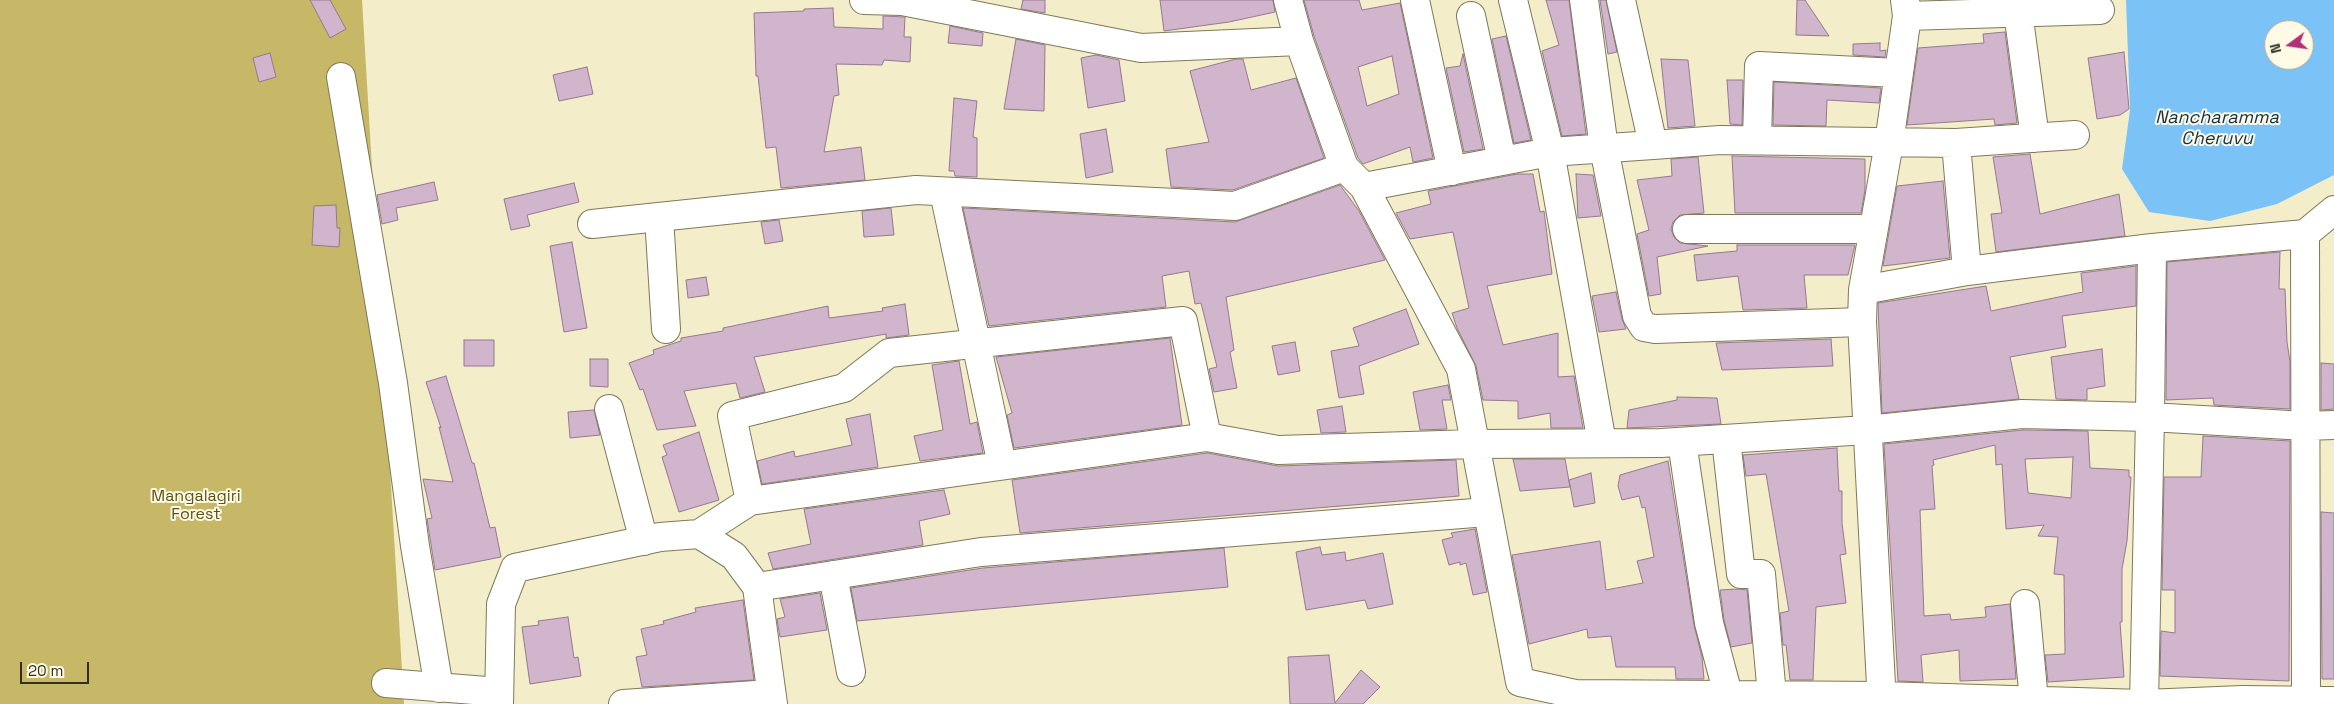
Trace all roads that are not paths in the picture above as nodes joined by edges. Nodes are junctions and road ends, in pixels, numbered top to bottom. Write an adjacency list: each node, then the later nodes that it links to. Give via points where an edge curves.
1 (864, 0): 11 (street, via 902,1 1141,48)
2 (1288, 0): 11 (street)
3 (1415, 0): 24 (street)
4 (1513, 0): 21 (street)
5 (1584, 0): 20 (street)
6 (1621, 0): 19 (street)
7 (1906, 8): 9 (street); 12 (street)
8 (2100, 10): 9 (street)
9 (2018, 12): 15 (street)
10 (1471, 16): 22 (street)
11 (1299, 41): 23 (street)
12 (1897, 73): 16 (street, via 1759,66); 17 (street)
13 (341, 78): 59 (street, via 393,383 415,546)
14 (2075, 135): 15 (street)
15 (2034, 138): 18 (street)
16 (1757, 140): 17 (street); 19 (street)
17 (1889, 142): 18 (street); 31 (street)
18 (1956, 143): 34 (street)
19 (1653, 145): 20 (street)
20 (1604, 148): 21 (street); 36 (street, via 1637,316 1644,327)
21 (1550, 152): 22 (street); 47 (street)
22 (1502, 161): 24 (street)
23 (1344, 167): 25 (street); 26 (street, via 1235,206)
24 (1452, 171): 25 (street)
25 (1364, 187): 48 (street, via 1461,369)
26 (944, 192): 28 (street, via 916,190); 38 (street)
27 (2334, 210): 32 (street)
28 (660, 217): 29 (street); 37 (street)
29 (592, 224)
30 (1687, 229): 31 (street)
31 (1873, 229): 35 (street)
32 (2305, 234): 33 (street); 42 (street)
33 (2152, 248): 34 (street); 40 (street)
34 (1967, 271): 35 (street)
35 (1863, 290): 36 (street)
36 (1862, 322): 43 (street)
37 (666, 329)
38 (976, 344): 44 (street, via 1183,321); 49 (street); 50 (street, via 888,354 844,388 732,416)
39 (609, 409): 53 (street)
40 (2150, 417): 42 (street); 43 (street, via 2022,414); 70 (street)
41 (2334, 425): 42 (street)
42 (2306, 426): 68 (street)
43 (1867, 430): 45 (street); 65 (street)
44 (1207, 437): 48 (street, via 1278,450); 49 (street)
45 (1726, 439): 46 (street); 60 (street, via 1741,574 1761,574)
46 (1682, 442): 47 (street); 61 (street, via 1709,623)
47 (1602, 443): 48 (street)
48 (1474, 444): 51 (street)
49 (1002, 465): 50 (street)
50 (750, 501): 52 (street)
51 (1487, 512): 54 (street, via 981,552); 64 (street, via 1520,682)
52 (699, 534): 53 (street); 55 (street, via 734,556)
53 (644, 541): 62 (street, via 515,568 501,604)
54 (833, 575): 55 (street); 57 (street)
55 (757, 587): 63 (street)
56 (2025, 604): 66 (street)
57 (851, 672)
58 (386, 683): 59 (street)
59 (439, 688): 62 (street)
60 (1772, 695): 61 (street); 65 (street)
61 (1712, 697): 64 (street)
62 (499, 698)
63 (772, 699): 69 (street)
64 (1575, 699)
65 (1882, 700): 66 (street)
66 (2034, 701): 70 (street)
67 (2334, 701): 68 (street)
68 (2297, 702): 70 (street, via 2242,700)
69 (623, 704)
70 (2144, 704)

